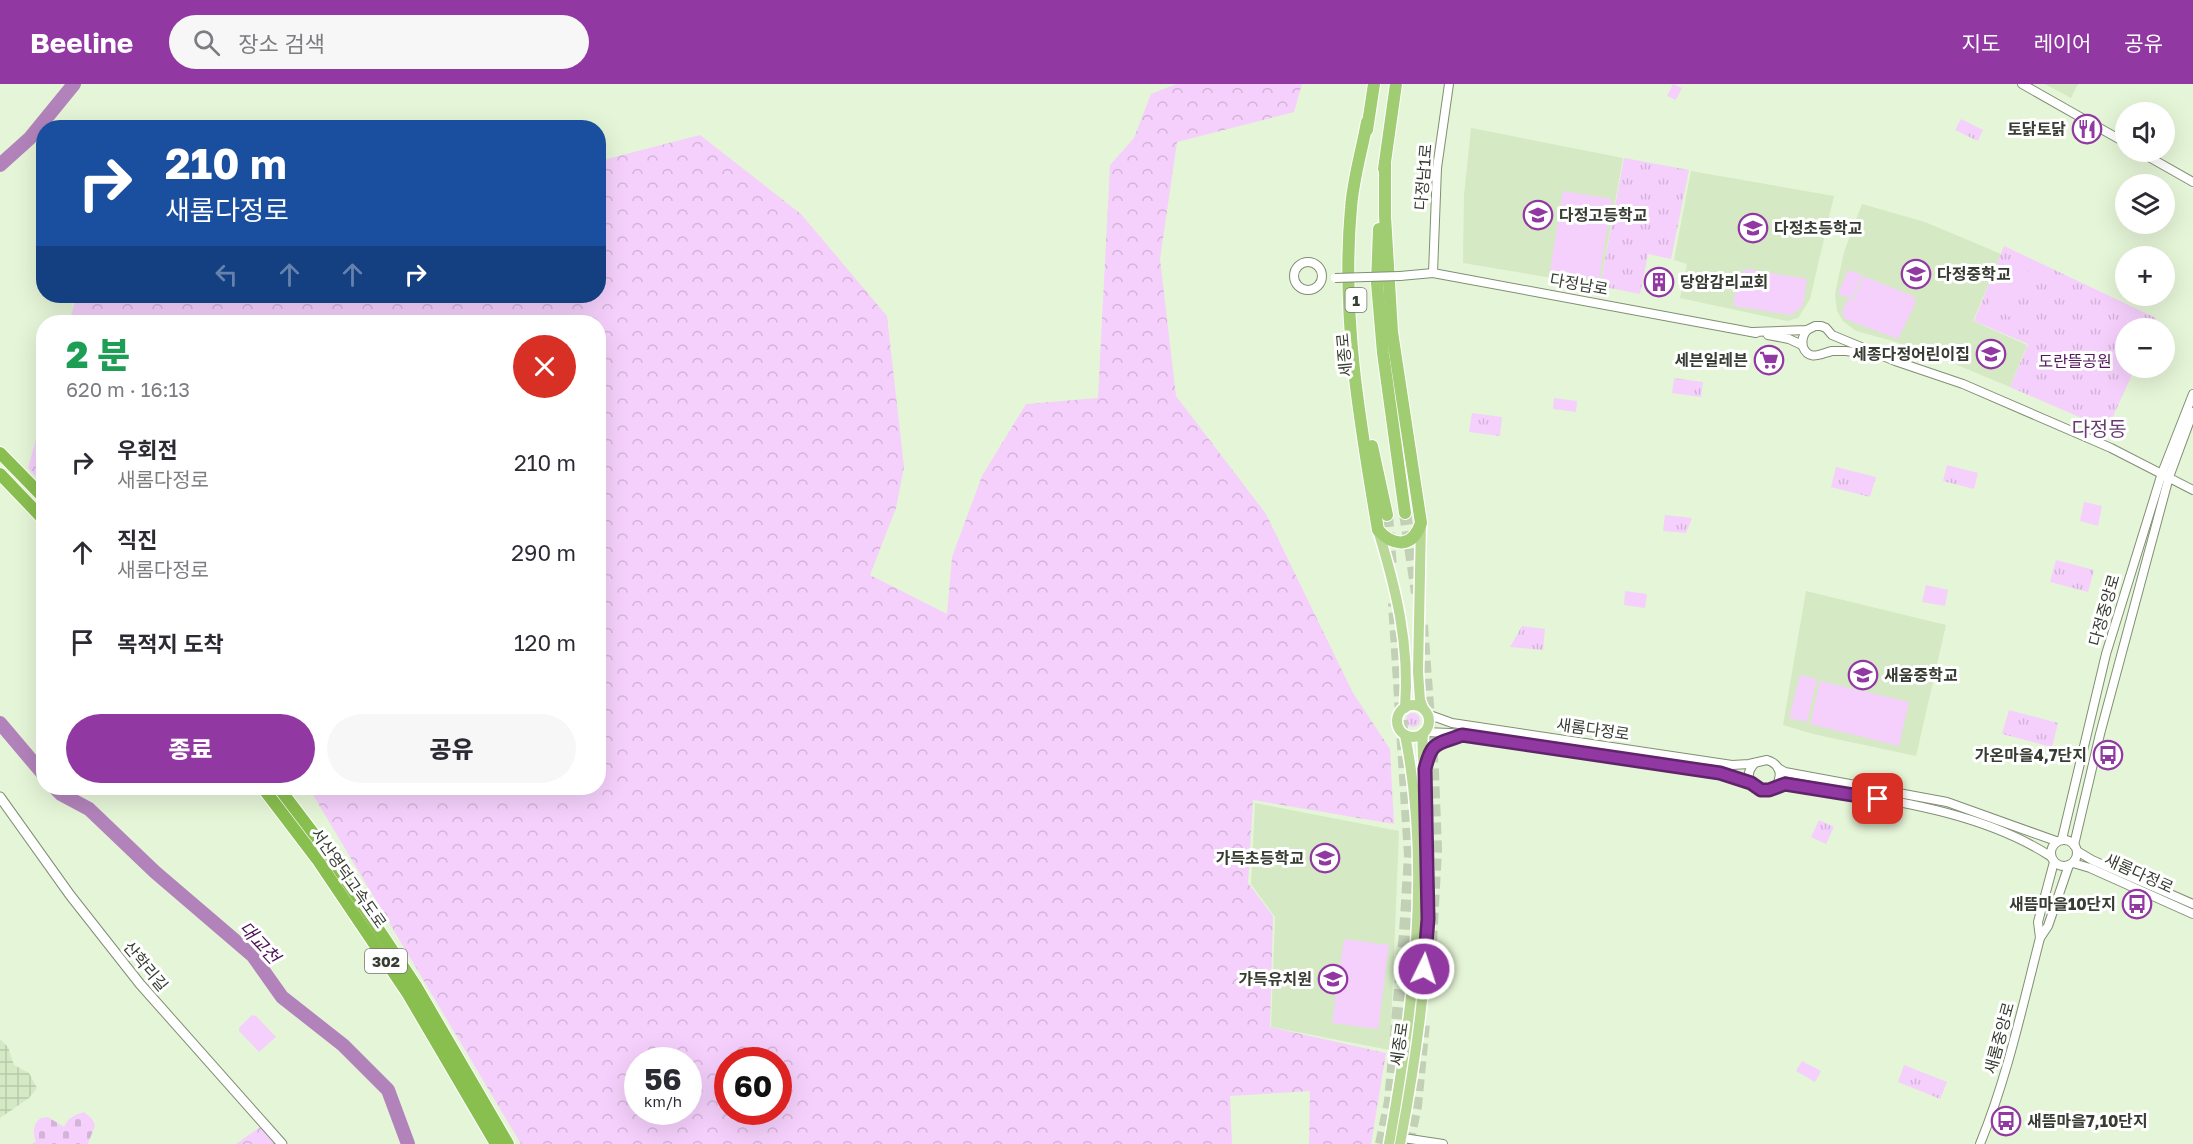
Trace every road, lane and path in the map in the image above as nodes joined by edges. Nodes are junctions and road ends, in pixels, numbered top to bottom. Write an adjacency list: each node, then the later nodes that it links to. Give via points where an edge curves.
1 (1374, 84): 5 (highway, 세종로 / 1)
2 (1396, 84): 8 (highway, 1)
3 (1449, 84): 10 (street, 다정남1로, via 1437,168)
4 (2022, 84): 6 (street)
5 (1368, 122): 27 (highway, 세종로 / 1, via 1355,283 1359,357 1371,442); 29 (highway, via 1351,206 1348,259 1351,342)
6 (2115, 137)
7 (2158, 162): 9 (street)
8 (1385, 163): 26 (highway, 1, via 1377,283); 28 (highway, via 1392,332)
9 (2193, 182)
10 (1433, 273): 11 (street, 다정남로, bridge); 13 (street, 다정남로)
11 (1323, 277)
12 (1807, 330): 13 (street); 14 (street, via 1821,326); 15 (street)
13 (1752, 332): 15 (street)
14 (1832, 335): 16 (street); 17 (street)
15 (1802, 345): 16 (street, via 1813,356)
16 (1829, 351): 17 (street)
17 (1895, 361): 22 (street, via 1963,384)
18 (2193, 394): 22 (street, 다정중앙로)
19 (2193, 412): 22 (street, 다정중앙로)
20 (0, 453): 23 (highway)
21 (0, 474): 25 (highway)
22 (2166, 475): 24 (street); 43 (street, 다정중앙로, via 2106,654); 44 (street, 다정중앙로)
23 (36, 490)
24 (2193, 490)
25 (36, 512)
26 (1405, 513)
27 (1387, 515)
28 (1421, 523): 29 (highway, via 1410,541 1388,540); 31 (main road, via 1418,672)
29 (1378, 530): 30 (main road, via 1396,588 1406,658)
30 (1405, 708): 31 (main road, via 1413,705); 33 (main road, via 1398,723)
31 (1425, 711): 32 (main road, via 1429,722); 35 (street, 새롬다정로, via 1452,723 1732,765)
32 (1424, 733): 33 (main road); 34 (street, 새롬다정로); 37 (main road, 세종로)
33 (1405, 735): 50 (main road, 세종로, via 1418,844 1417,917)
34 (1462, 735): 37 (main road, via 1437,743); 38 (street, 새롬다정로, via 1720,773)
35 (1755, 763): 36 (street, via 1767,760); 38 (street, via 1749,774)
36 (1778, 768): 39 (street, via 1780,779); 43 (street, via 1947,802)
37 (1425, 769): 50 (main road, 세종로, via 1427,934 1414,1054)
38 (1751, 783): 39 (street, via 1761,790)
39 (1776, 786): 45 (street, via 1800,785 1947,813 2033,844)
40 (268, 795): 52 (highway, 서산영덕고속도로 / 302, via 317,859 408,994)
41 (284, 795): 53 (highway, 서산영덕고속도로 / 302, via 326,850 416,986)
42 (0, 797): 51 (main road, 산학리길, via 140,984)
43 (2059, 840): 44 (street, via 2069,840); 45 (street, via 2052,845)
44 (2075, 848): 46 (street, via 2076,857); 47 (street, 새롬다정로, via 2092,860)
45 (2052, 859): 46 (street, via 2060,866); 49 (street, 새롬중앙로, via 2038,922)
46 (2071, 864): 48 (street, 새롬다정로); 49 (street, 새롬중앙로)
47 (2193, 904)
48 (2193, 914)
49 (2040, 938): 55 (street, 새롬중앙로, via 1996,1104)
50 (1395, 1140): 54 (street)
51 (282, 1144)
52 (496, 1144)
53 (508, 1144)
54 (1443, 1144)
55 (1980, 1144)

